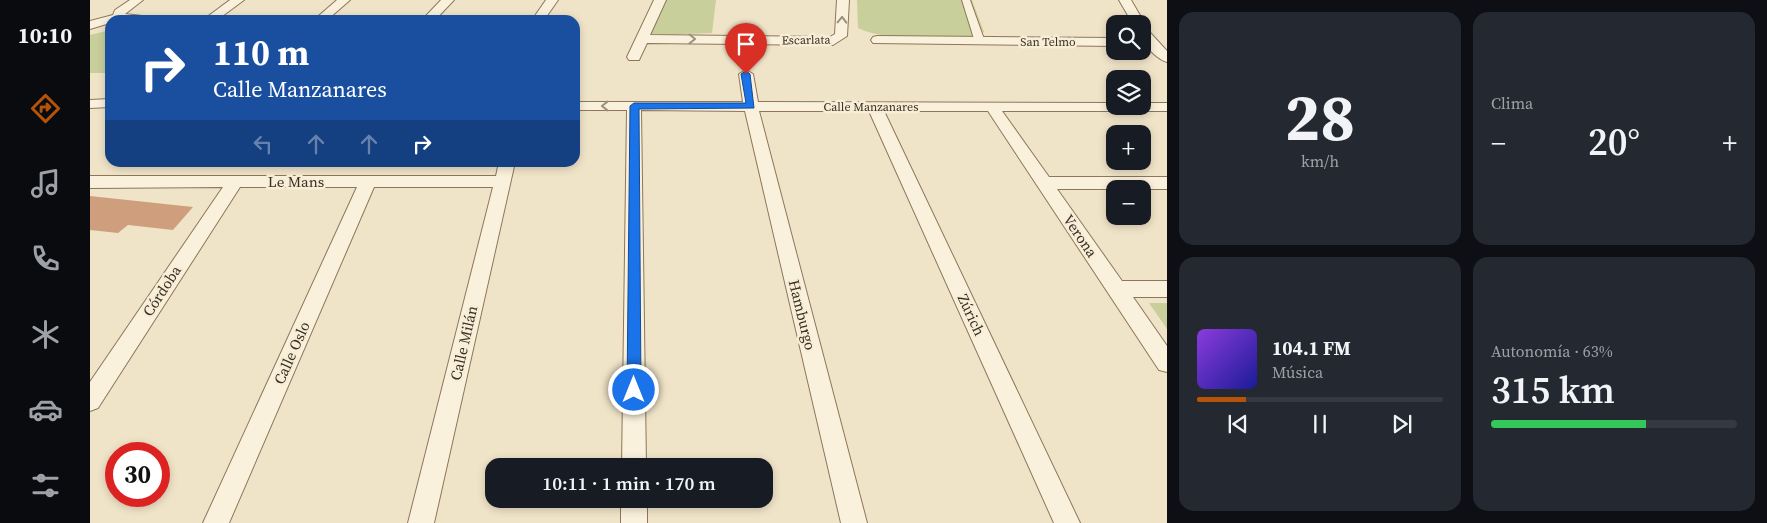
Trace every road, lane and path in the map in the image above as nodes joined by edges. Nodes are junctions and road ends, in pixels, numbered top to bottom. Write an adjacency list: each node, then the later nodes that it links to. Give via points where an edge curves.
1 (137, 0): 10 (street)
2 (238, 0): 11 (street)
3 (344, 0): 12 (street)
4 (448, 0): 13 (street)
5 (552, 0): 14 (street)
6 (660, 0): 18 (street)
7 (842, 0): 18 (street, Escarlata, one-way to 7, via 839,39 842,36)
8 (966, 0): 20 (street)
9 (1125, 0): 15 (street)
10 (118, 15)
11 (216, 15)
12 (326, 15)
13 (433, 15)
14 (542, 15)
15 (1134, 15)
16 (105, 21): 17 (street)
17 (90, 25)
18 (643, 39): 25 (street)
19 (877, 40): 20 (street, San Telmo)
20 (980, 42): 21 (street, San Telmo)
21 (1106, 42)
22 (1151, 43): 23 (street)
23 (1167, 43)
24 (1151, 46): 26 (street)
25 (634, 57)
26 (1167, 58)
27 (746, 74): 32 (street, Hamburgo)
28 (105, 103): 29 (street)
29 (90, 104)
30 (580, 106): 31 (street, Calle Manzanares, one-way to 30)
31 (634, 106): 32 (street, Calle Manzanares); 46 (street)
32 (751, 106): 33 (street, Calle Manzanares); 51 (street, Hamburgo)
33 (875, 108): 34 (street, Calle Manzanares); 52 (street, Zúrich)
34 (993, 108): 35 (street, Calle Manzanares); 40 (street, Verona)
35 (1167, 108)
36 (505, 172): 39 (street, Le Mans); 49 (street, Calle Milán)
37 (90, 182): 38 (street, Le Mans)
38 (235, 182): 39 (street, Le Mans); 45 (street, Córdoba)
39 (368, 182): 48 (street, Calle Oslo)
40 (1044, 183): 41 (street); 42 (street, Verona)
41 (1167, 183)
42 (1116, 289): 43 (street); 44 (street, Verona)
43 (1167, 289)
44 (1167, 363)
45 (90, 401)
46 (634, 458)
47 (634, 508): 50 (street)
48 (216, 523)
49 (421, 523)
50 (634, 523)
51 (854, 523)
52 (1067, 523)

